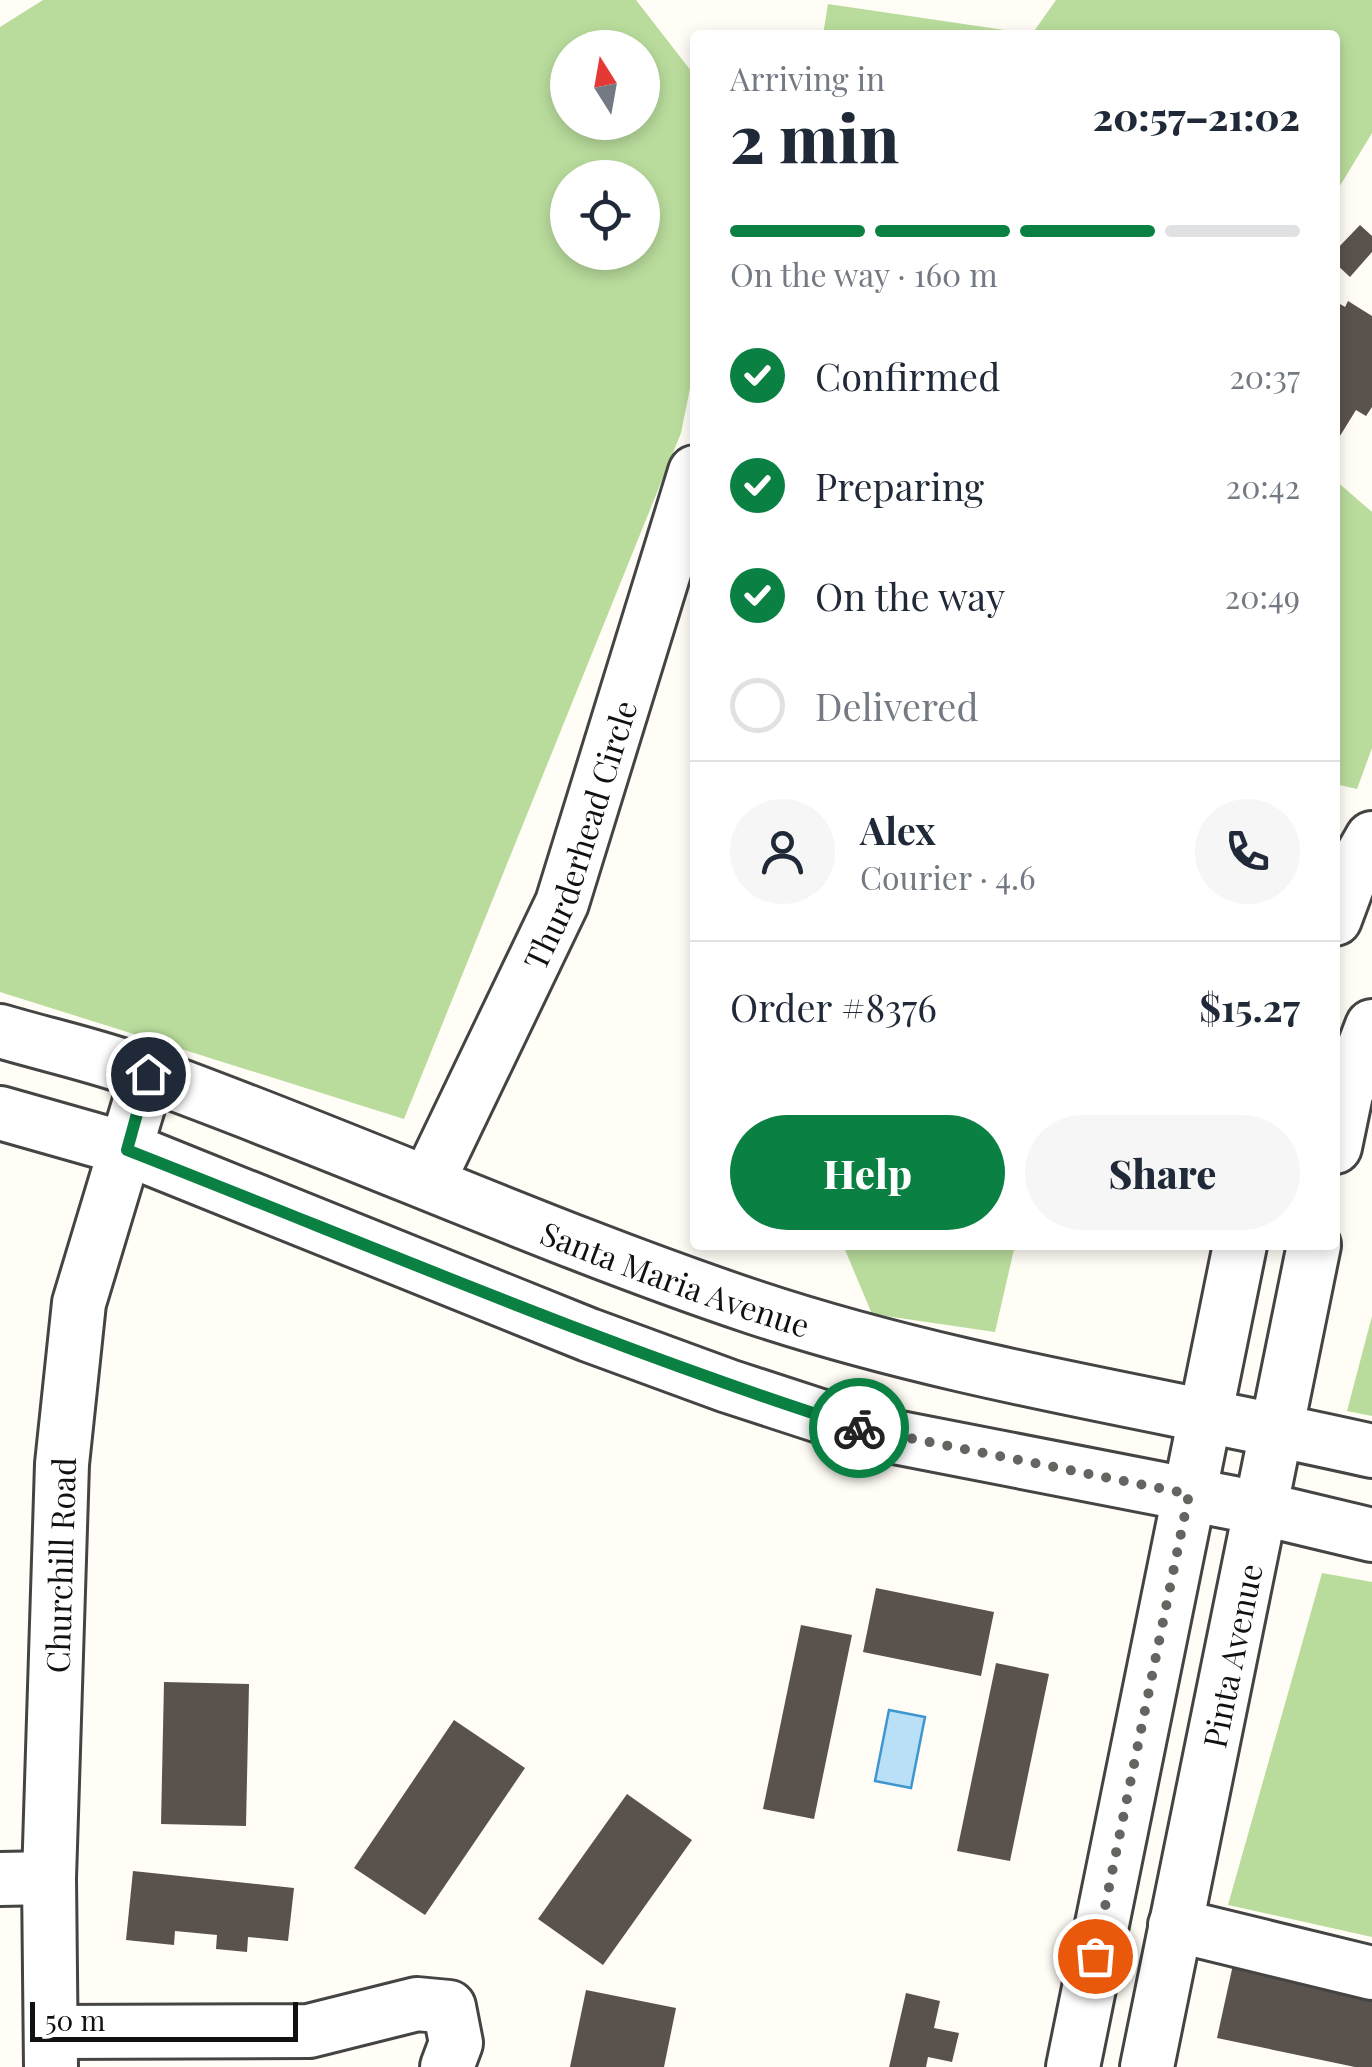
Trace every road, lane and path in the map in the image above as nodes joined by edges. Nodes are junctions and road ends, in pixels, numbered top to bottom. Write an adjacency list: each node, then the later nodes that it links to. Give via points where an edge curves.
1 (690, 488): 10 (street, Thurderhead Circle, via 562,904)
2 (1372, 838): 3 (street)
3 (1340, 905)
4 (1372, 1026): 8 (street)
5 (0, 1031): 6 (street, Santa Maria Avenue)
6 (148, 1074): 9 (street, Churchill Road); 10 (street, Santa Maria Avenue)
7 (0, 1113): 9 (street)
8 (1340, 1123)
9 (127, 1150): 14 (street); 21 (street, Churchill Road, via 79,1303)
10 (428, 1182): 13 (street, Santa Maria Avenue)
11 (1239, 1250): 15 (street)
12 (1313, 1250): 16 (street, Pinta Avenue)
13 (617, 1260): 14 (street); 15 (street, Santa Maria Avenue, via 892,1350)
14 (589, 1334): 18 (street, via 870,1432)
15 (1204, 1415): 16 (street, Santa Maria Avenue); 18 (street)
16 (1274, 1429): 17 (street, Santa Maria Avenue); 19 (street, Pinta Avenue)
17 (1372, 1452)
18 (1189, 1494): 19 (street); 26 (street)
19 (1259, 1508): 20 (street); 22 (street, Pinta Avenue)
20 (1372, 1535)
21 (25, 1879): 24 (street, Churchill Road)
22 (1175, 1925): 23 (street); 27 (street, Pinta Avenue)
23 (1372, 1973)
24 (51, 2050): 25 (street, via 310,2031 417,2004 449,2007 456,2043)
25 (446, 2067)
26 (1073, 2067)
27 (1147, 2067)

